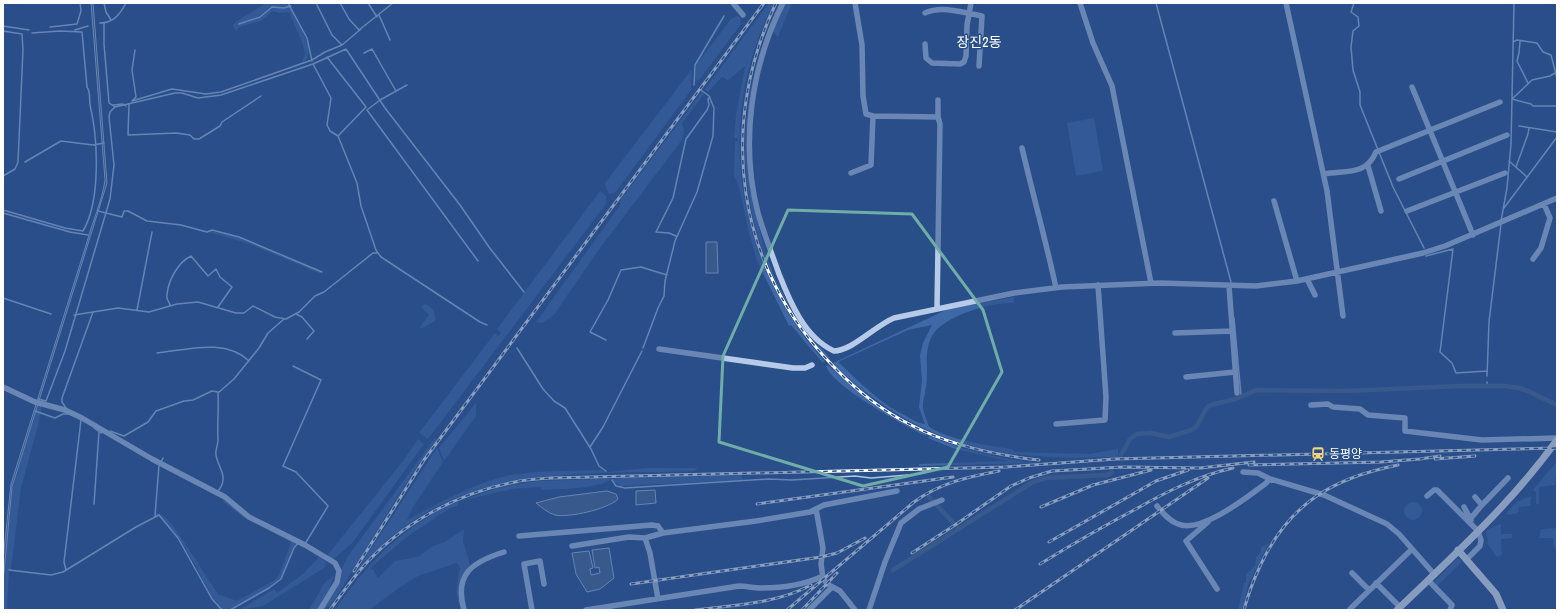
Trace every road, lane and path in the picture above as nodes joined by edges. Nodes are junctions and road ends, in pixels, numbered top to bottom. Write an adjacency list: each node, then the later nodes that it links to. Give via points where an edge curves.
1 (733, 3): 9 (street)
2 (784, 3): 42 (street, via 768,39 756,77 750,158 758,212 789,299 809,330 834,352 846,348 889,320)
3 (856, 3): 15 (street, via 862,45 864,111)
4 (971, 3): 8 (street)
5 (1080, 3): 37 (street, via 1112,86)
6 (1286, 3): 24 (street)
7 (925, 13): 8 (street, via 934,9)
8 (970, 13): 10 (street, via 964,62 932,64 926,58); 11 (street, via 982,16)
9 (743, 15)
10 (926, 44)
11 (979, 66)
12 (1412, 87): 17 (street)
13 (938, 100): 16 (street)
14 (1500, 102): 17 (street)
15 (873, 116): 16 (street); 23 (street, via 871,165)
16 (938, 117): 42 (street, via 940,124)
17 (1430, 130): 20 (street); 21 (street, via 1376,152)
18 (1507, 135): 20 (street)
19 (1022, 148): 40 (street)
20 (1442, 161): 25 (street); 26 (street)
21 (1368, 166): 24 (street, via 1343,173); 30 (street)
22 (1505, 172): 26 (street)
23 (851, 173)
24 (1324, 174): 34 (street)
25 (1399, 179)
26 (1455, 192): 31 (street); 32 (street)
27 (1557, 198): 29 (street)
28 (1274, 201): 36 (street)
29 (1544, 204): 32 (street); 33 (street, via 1550,218 1541,248)
30 (1381, 211)
31 (1407, 211)
32 (1473, 235): 34 (street, via 1423,253)
33 (1532, 259)
34 (1339, 273): 35 (street); 43 (street)
35 (1307, 279): 36 (street); 41 (street)
36 (1297, 281): 39 (street)
37 (1151, 283): 38 (street); 39 (street)
38 (1098, 285): 40 (street); 53 (street, via 1106,397 1105,420)
39 (1229, 286): 44 (street)
40 (1056, 288): 42 (street, via 1014,293)
41 (1315, 295)
42 (937, 309)
43 (1343, 316)
44 (1232, 331): 45 (street); 48 (street)
45 (1175, 333)
46 (659, 349): 47 (street, via 793,368)
47 (812, 365)
48 (1235, 372): 49 (street); 51 (street)
49 (1186, 377)
50 (3, 387): 88 (street, via 37,403 65,410 82,418 152,459 225,497 250,517 335,563 339,571 336,582)
51 (1237, 393)
52 (1311, 405): 54 (street, via 1328,404 1333,407 1360,409 1368,414 1405,418 1406,431 1482,440)
53 (1056, 424)
54 (1557, 439): 68 (main road, via 1524,483)
55 (1243, 472): 57 (street, via 1258,473)
56 (1508, 478): 62 (street)
57 (1270, 479): 67 (street); 73 (street, via 1324,495 1387,524)
58 (897, 491): 65 (street, via 824,505)
59 (1427, 496): 68 (street, via 1436,490)
60 (1475, 497): 62 (street)
61 (937, 501): 94 (street, via 915,511 901,523)
62 (1482, 505): 66 (street)
63 (1157, 506): 67 (street, via 1167,518 1178,524)
64 (1464, 508): 66 (street)
65 (816, 509): 69 (street, via 756,521); 78 (street, via 823,548)
66 (1471, 518): 68 (street)
67 (1210, 520): 83 (street, via 1186,541)
68 (1476, 529): 74 (main road); 76 (street, via 1481,540 1480,546)
69 (663, 534): 70 (street, via 658,526 652,524); 71 (street)
70 (519, 536)
71 (645, 538): 72 (street, via 629,537); 85 (street)
72 (572, 546)
73 (1412, 549): 79 (street); 80 (street)
74 (1458, 550): 76 (main road); 79 (main road)
75 (504, 552): 89 (street, via 484,560 466,572 460,599)
76 (1466, 559): 96 (main road, via 1496,594)
77 (1352, 573): 84 (street)
78 (823, 576): 82 (street); 85 (street, via 800,584 760,588 738,586)
79 (1431, 577): 87 (main road); 95 (street, via 1452,605)
80 (1376, 583): 84 (street); 87 (street)
81 (544, 584): 90 (street, via 540,561 524,564)
82 (832, 587): 92 (street); 93 (street, via 840,591)
83 (1217, 589)
84 (1369, 590): 86 (street)
85 (658, 599): 91 (street)
86 (1350, 609)
87 (1398, 609)
88 (320, 610)
89 (464, 610)
90 (532, 610)
91 (586, 610)
92 (809, 610)
93 (855, 610)
94 (869, 610)
95 (1450, 610)
96 (1503, 610)

